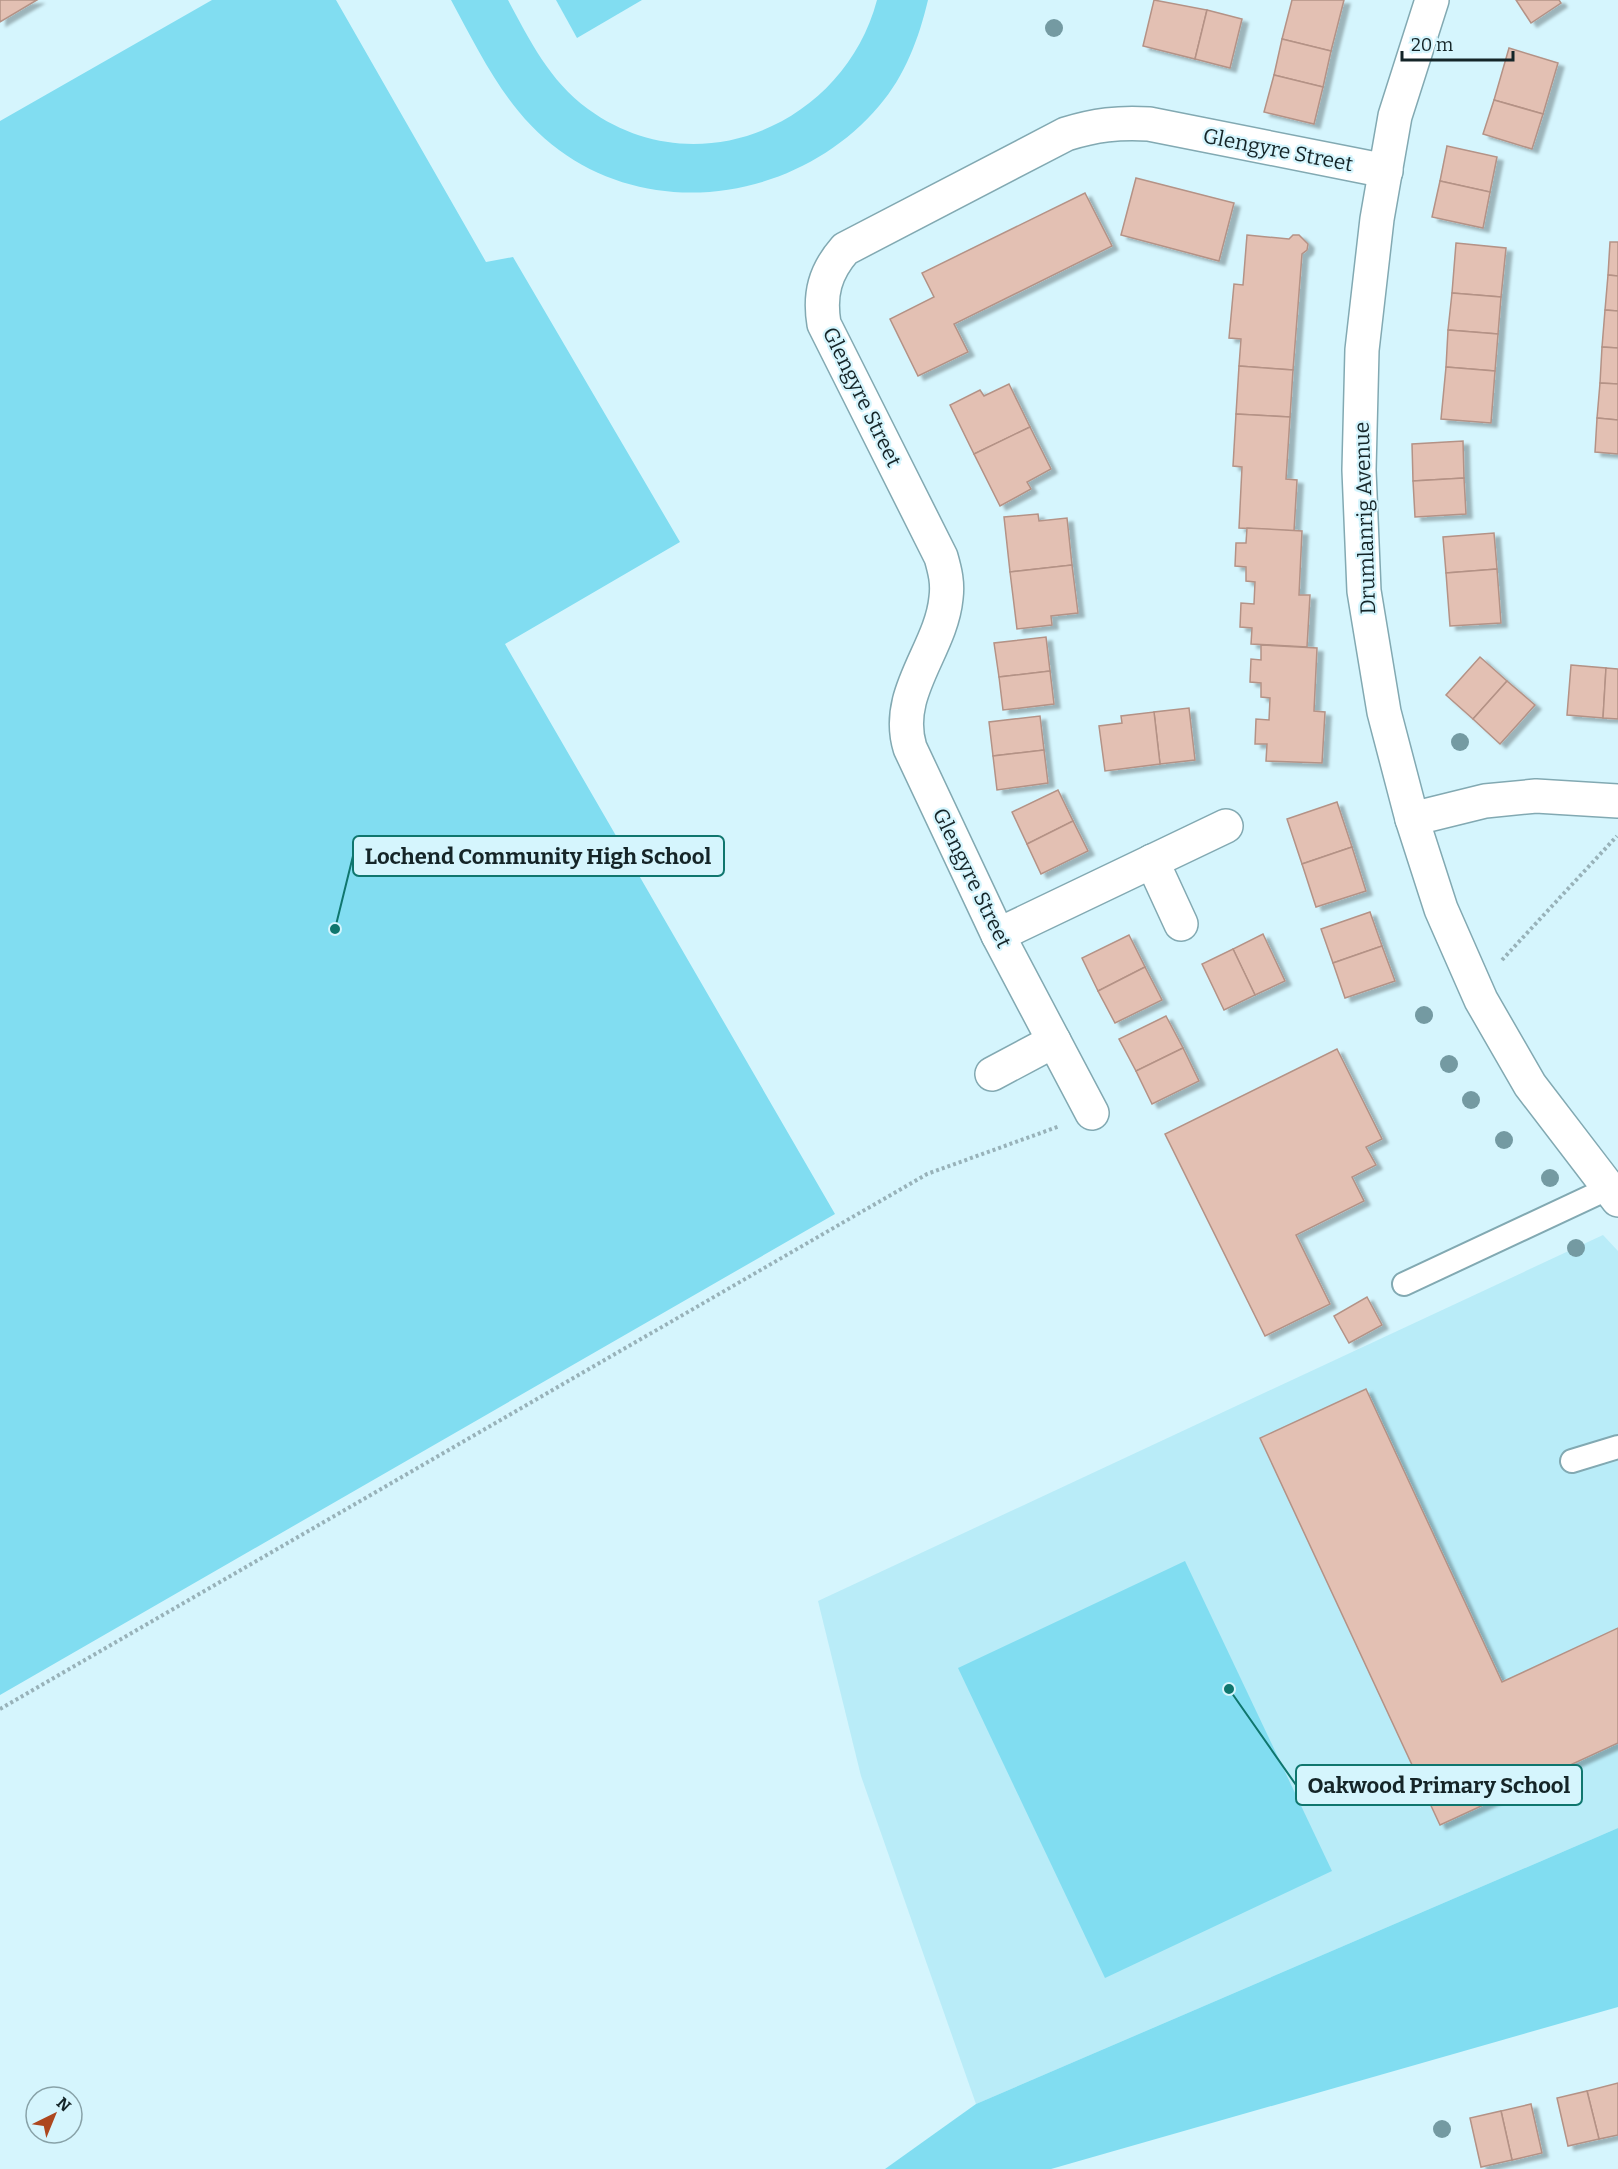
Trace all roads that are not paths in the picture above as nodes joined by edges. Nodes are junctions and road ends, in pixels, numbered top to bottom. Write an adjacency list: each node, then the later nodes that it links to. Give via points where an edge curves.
1 (1432, 0): 2 (street, Drumlanrig Avenue, via 1395,117)
2 (1386, 171): 4 (street, Drumlanrig Avenue, via 1362,350 1359,470 1364,591 1384,712); 8 (street, Glengyre Street, via 1149,124 1119,122 1092,126 1066,134 845,249 832,264 820,304 824,324 941,557 947,579 942,616 911,694 906,734)
3 (1618, 801): 4 (street, via 1526,797 1485,801)
4 (1412, 819): 12 (street, Drumlanrig Avenue, via 1441,909 1476,988 1530,1085)
5 (1226, 826): 6 (street)
6 (1152, 861): 7 (street); 8 (street)
7 (1181, 924)
8 (998, 935): 9 (street, Glengyre Street)
9 (1054, 1041): 10 (street); 11 (street, Glengyre Street)
10 (992, 1074)
11 (1078, 1119)
12 (1613, 1195): 13 (lane)
13 (1404, 1284)
14 (1618, 1448): 15 (lane)
15 (1572, 1461)

